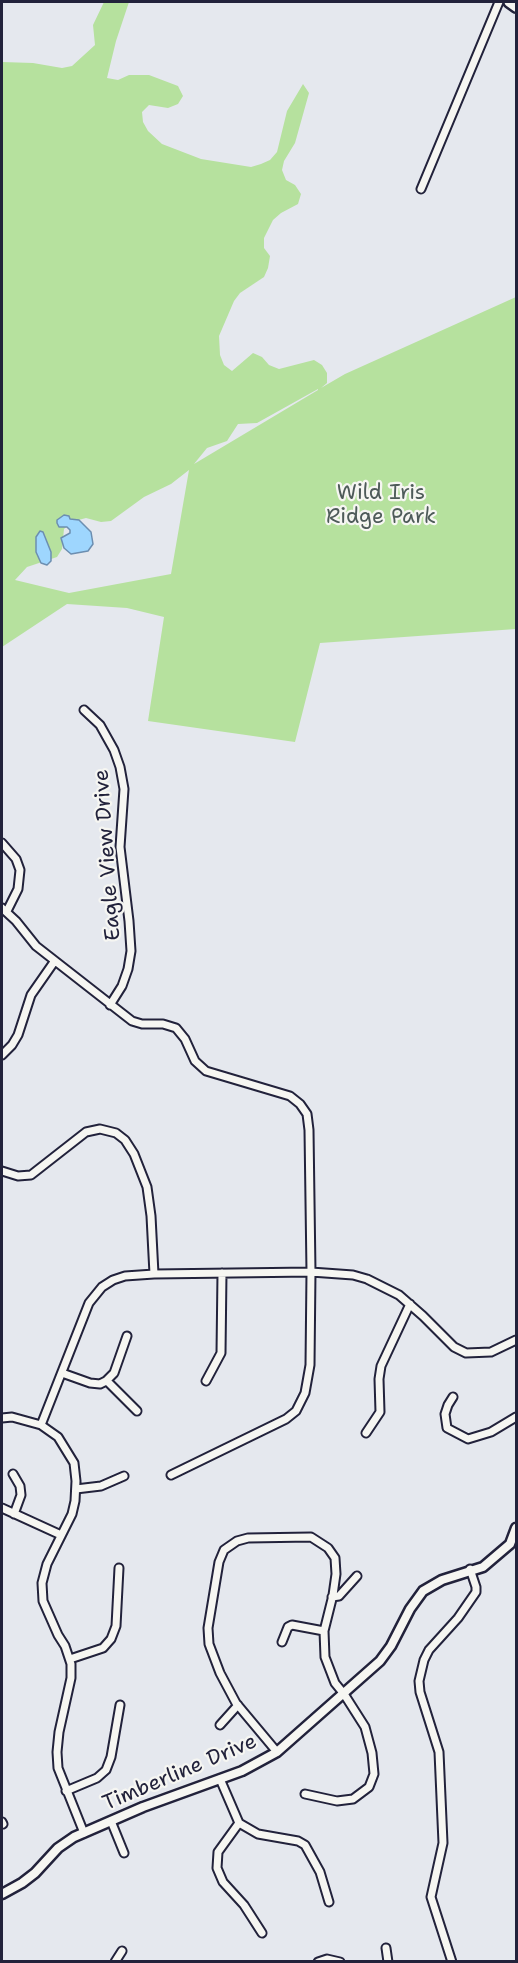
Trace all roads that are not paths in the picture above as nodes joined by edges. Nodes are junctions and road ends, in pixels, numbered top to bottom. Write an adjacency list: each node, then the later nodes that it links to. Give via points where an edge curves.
1 (499, 2): 4 (street)
2 (509, 2): 3 (main road)
3 (516, 7)
4 (422, 189)
5 (84, 710): 9 (street, Eagle View Drive, via 100,725 114,750 124,789 120,847 131,951 122,986)
6 (2, 843): 7 (street, via 20,870 18,890)
7 (4, 909): 8 (street)
8 (54, 962): 9 (street); 10 (street, via 31,995 18,1035)
9 (110, 1005): 12 (street, via 135,1023 163,1024 179,1031 206,1071 290,1096 304,1108 309,1121)
10 (2, 1055)
11 (2, 1171): 14 (street, via 18,1176 31,1174 82,1134 100,1130 116,1133 134,1154 147,1187)
12 (311, 1272): 13 (street); 15 (street, via 360,1276); 28 (street, via 309,1373 305,1394 296,1411)
13 (222, 1273): 14 (street); 20 (street, via 221,1353)
14 (154, 1274): 18 (street, via 118,1278 98,1291 86,1310)
15 (410, 1304): 17 (street, via 454,1347 466,1353 491,1352); 26 (street, via 381,1366 380,1412)
16 (127, 1336): 19 (street, via 114,1373)
17 (516, 1340)
18 (62, 1373): 19 (street, via 90,1383); 25 (street)
19 (107, 1381): 22 (street)
20 (206, 1381)
21 (453, 1396): 23 (street, via 445,1414 447,1428 468,1439 491,1432)
22 (136, 1411)
23 (516, 1417)
24 (2, 1418): 25 (street, Timberline Drive)
25 (41, 1425): 30 (street, Timberline Drive, via 58,1437 74,1463)
26 (366, 1432)
27 (13, 1474): 32 (street, via 21,1495)
28 (171, 1475)
29 (124, 1476): 30 (street, via 101,1486)
30 (76, 1489): 34 (street, Timberline Drive, via 72,1514)
31 (2, 1508): 32 (street)
32 (14, 1514): 34 (street)
33 (516, 1528): 36 (street, Timberline Drive, via 510,1544 497,1556)
34 (61, 1535): 41 (street, Timberline Drive, via 42,1583 43,1601)
35 (119, 1568): 41 (street, via 116,1626 111,1639 103,1648)
36 (470, 1569): 42 (street, Timberline Drive, via 423,1591 380,1661); 63 (street, via 476,1592 429,1650 419,1681 439,1752 443,1843 431,1897)
37 (357, 1576): 38 (street, via 339,1596)
38 (332, 1597): 39 (street); 44 (street, via 335,1558 319,1540 248,1538 237,1540 224,1550 208,1628 209,1644)
39 (324, 1631): 40 (street, via 290,1626); 42 (street, via 325,1657)
40 (282, 1642)
41 (70, 1659): 48 (street, Timberline Drive, via 71,1678 57,1752)
42 (344, 1694): 46 (street, Timberline Drive); 49 (street, via 367,1734 373,1780 361,1795 348,1801)
43 (120, 1705): 48 (street, via 106,1770)
44 (238, 1705): 45 (street); 46 (street)
45 (220, 1725)
46 (278, 1752): 47 (street, Timberline Drive)
47 (220, 1779): 50 (street, Timberline Drive); 51 (street)
48 (66, 1791): 52 (street, Timberline Drive)
49 (305, 1794)
50 (111, 1821): 52 (street, Timberline Drive); 53 (street)
51 (239, 1822): 55 (street, via 264,1836 302,1842 321,1872); 56 (street, via 218,1852 217,1868)
52 (84, 1833): 54 (street, Timberline Drive, via 58,1848 35,1874)
53 (124, 1853)
54 (2, 1894)
55 (329, 1902)
56 (262, 1933)
57 (386, 1948): 62 (street)
58 (122, 1951): 59 (street)
59 (114, 1962)
60 (318, 1962): 61 (street)
61 (340, 1962)
62 (388, 1962)
63 (452, 1962)

